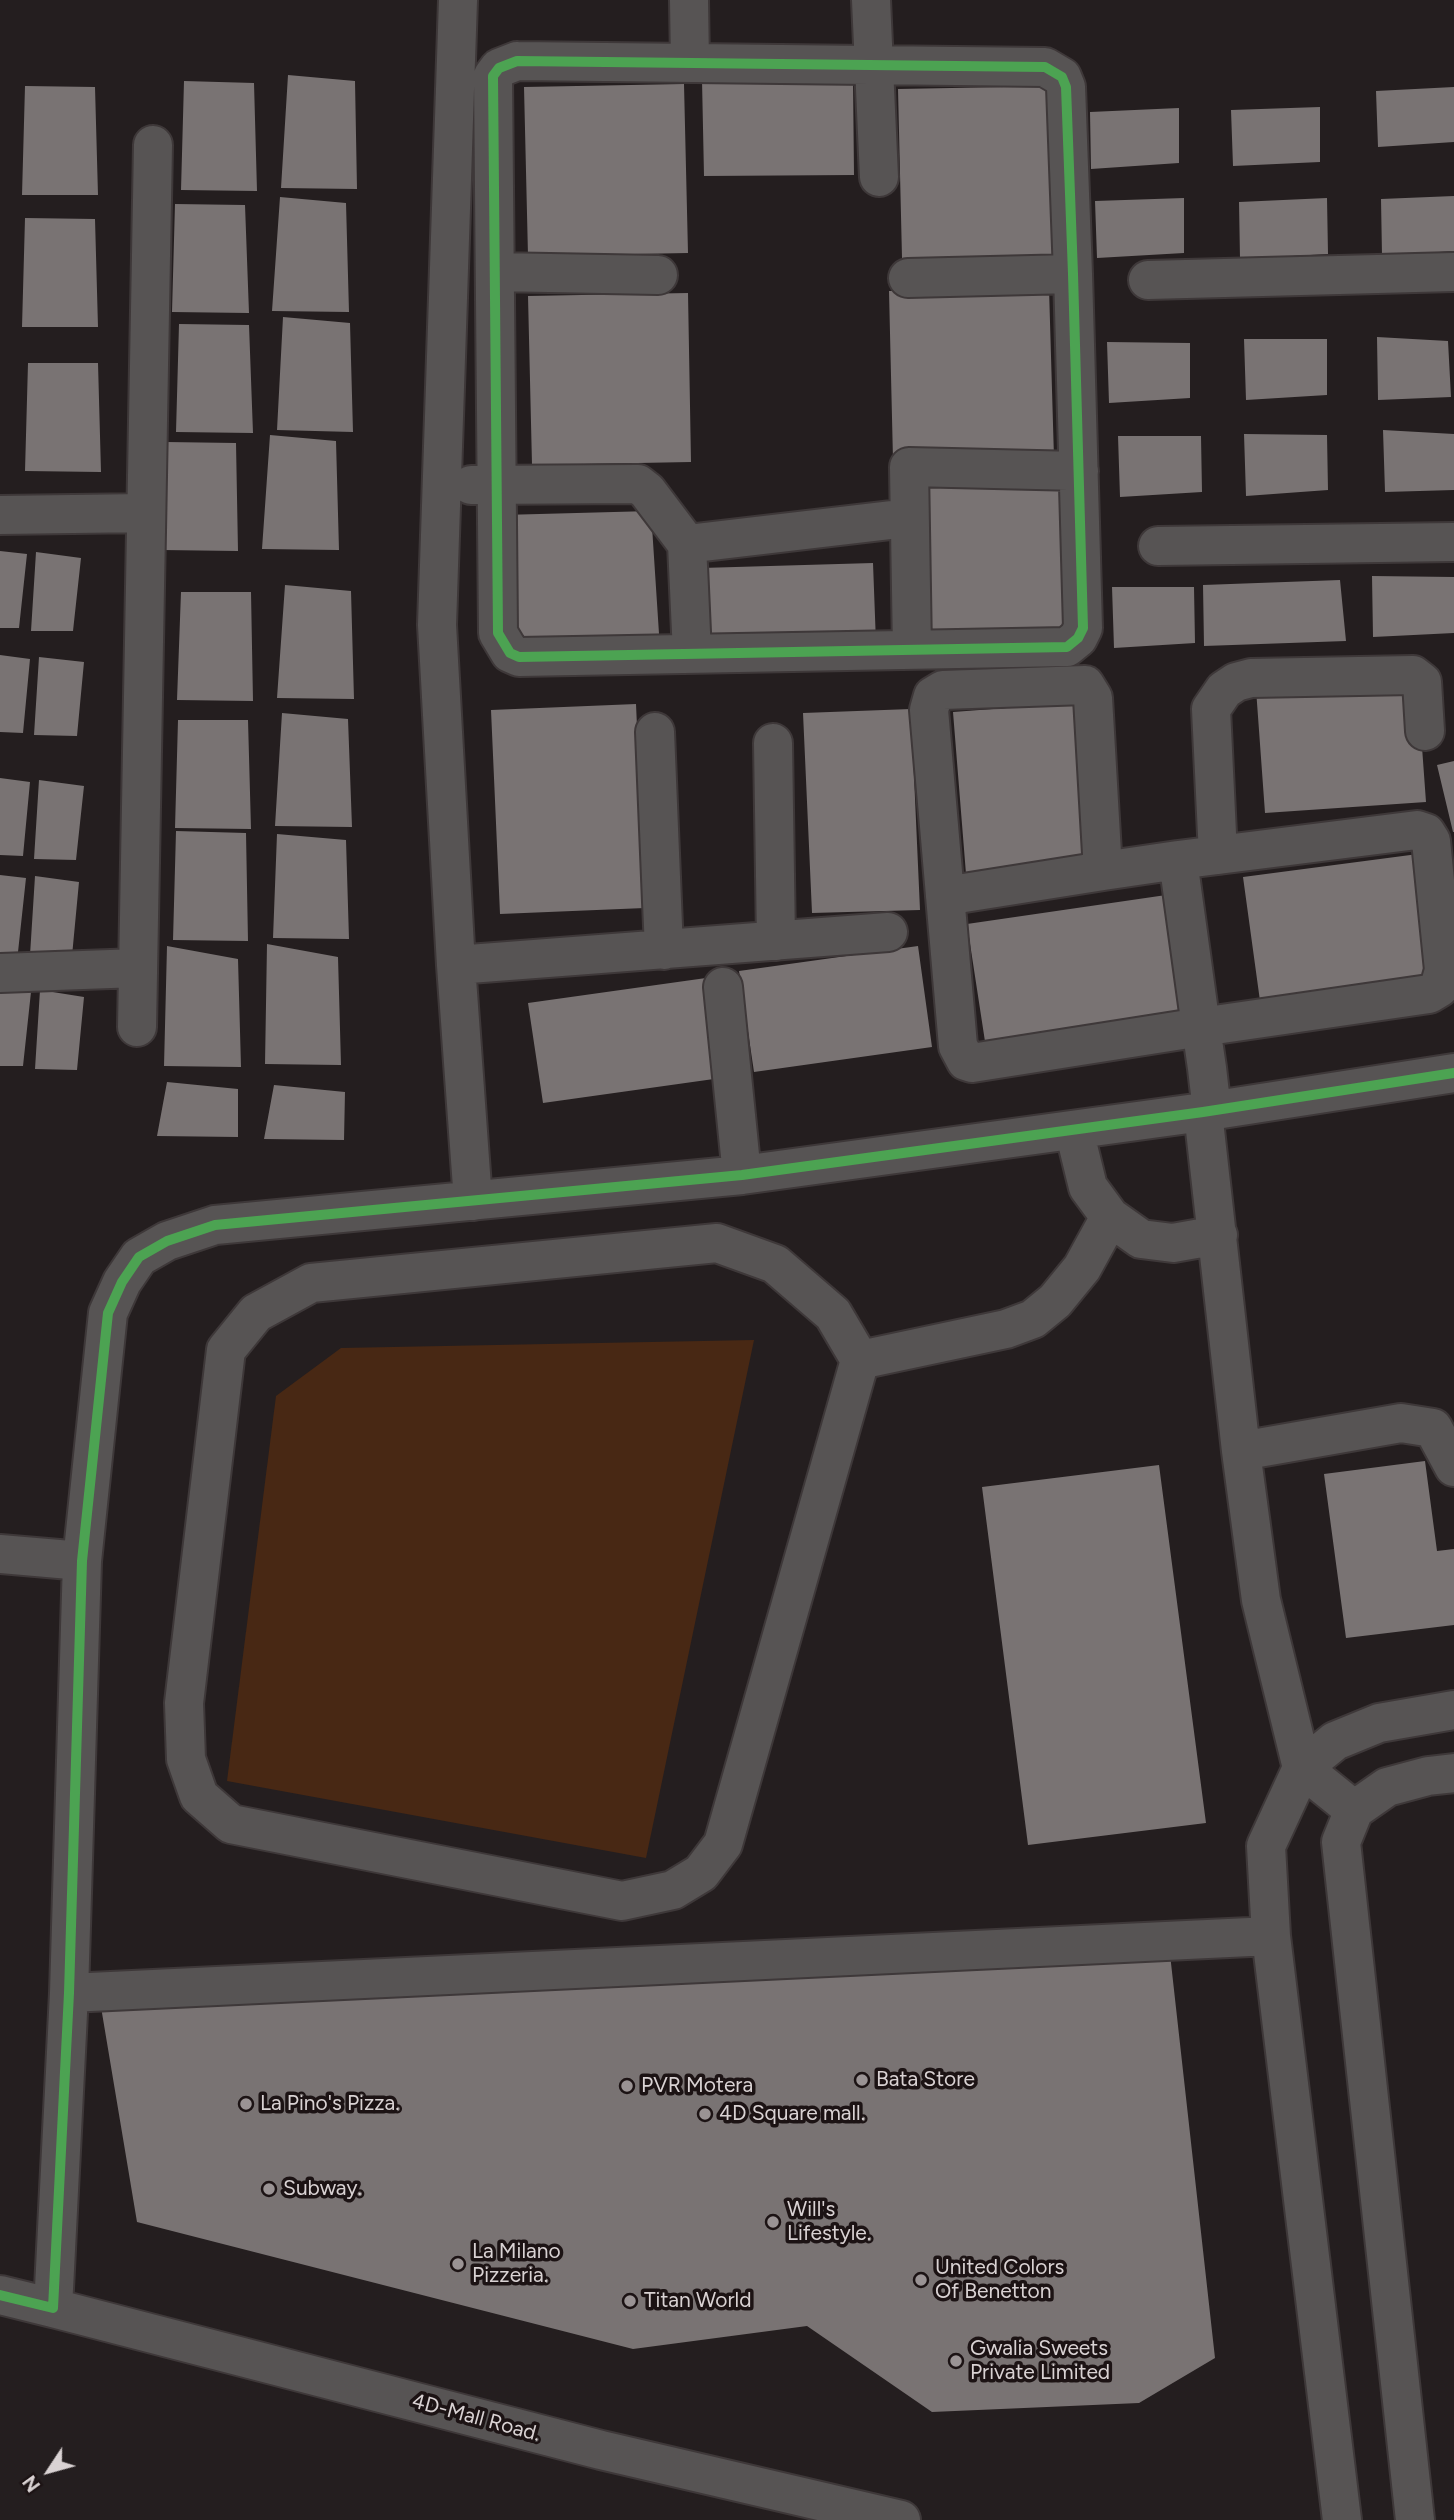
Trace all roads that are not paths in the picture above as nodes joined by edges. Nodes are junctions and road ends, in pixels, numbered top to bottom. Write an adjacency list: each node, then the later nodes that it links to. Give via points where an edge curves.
1 (458, 0): 15 (street)
2 (689, 0): 4 (street)
3 (871, 0): 5 (street)
4 (690, 63): 5 (street); 8 (street, via 517,61 499,68 493,76)
5 (873, 65): 7 (street); 10 (street, via 1045,67 1062,77)
6 (153, 145): 17 (street)
7 (879, 177)
8 (495, 272): 11 (street); 16 (street)
9 (1454, 272): 13 (street)
10 (1073, 274): 12 (street); 14 (street)
11 (658, 275)
12 (908, 278)
13 (1148, 280)
14 (1079, 471): 19 (street, via 909,467); 23 (street, via 1083,628 1078,638 1067,647)
15 (442, 486): 16 (street); 35 (street, via 438,625)
16 (497, 486): 21 (street, via 638,484); 24 (street, via 498,633 510,653 519,657)
17 (146, 513): 18 (street); 36 (street)
18 (0, 515)
19 (908, 518): 21 (street); 23 (street)
20 (1454, 542): 22 (street)
21 (687, 544): 24 (street)
22 (1158, 546)
23 (912, 650): 24 (street)
24 (692, 654)
25 (1425, 731): 28 (street, via 1422,682 1413,675 1236,682 1211,709)
26 (655, 732): 34 (street)
27 (773, 743): 33 (street)
28 (1218, 855): 29 (street); 40 (street, via 1417,830 1426,833 1431,841 1444,970 1438,988 1429,994)
29 (1178, 860): 30 (street); 40 (street)
30 (1102, 871): 31 (street); 31 (street, via 1091,690 1076,684 943,690 933,696 929,710)
31 (945, 896): 40 (street, via 958,1045 966,1061)
32 (888, 932): 33 (street)
33 (776, 941): 34 (street)
34 (664, 950): 35 (street)
35 (456, 965): 45 (street)
36 (138, 968): 37 (street); 39 (street)
37 (0, 972)
38 (723, 987): 44 (street)
39 (137, 1027)
40 (1201, 1027): 42 (street)
41 (1454, 1073): 42 (street)
42 (1208, 1111): 43 (street); 47 (street)
43 (1074, 1130): 44 (street); 46 (street, via 1088,1187)
44 (742, 1175): 45 (street)
45 (473, 1201): 52 (street, via 215,1225 167,1241 139,1257 108,1313)
46 (1110, 1217): 47 (street, via 1141,1239 1173,1243); 48 (street, via 1082,1268 1033,1319 1006,1329)
47 (1218, 1236): 49 (street)
48 (860, 1360): 48 (street, via 833,1314 775,1264 718,1243 312,1283 256,1313 226,1350 224,1364 184,1703 186,1759 199,1796 231,1824 622,1901 673,1891 701,1873 723,1844)
49 (1241, 1451): 50 (street, via 1401,1423 1433,1428); 54 (street, via 1261,1600)
50 (1454, 1467)
51 (0, 1555): 52 (street)
52 (82, 1561): 58 (street)
53 (1454, 1710): 54 (street, via 1379,1723 1335,1741)
54 (1302, 1769): 56 (street); 57 (street, via 1266,1846)
55 (1454, 1773): 56 (street, via 1387,1787)
56 (1354, 1810): 63 (street, via 1340,1842)
57 (1271, 1936): 58 (street); 62 (street)
58 (69, 1993): 60 (street)
59 (0, 2295): 60 (street, 4D-Mall Road.)
60 (53, 2308): 61 (street, 4D-Mall Road., via 601,2450)
61 (901, 2520)
62 (1342, 2520)
63 (1415, 2520)

